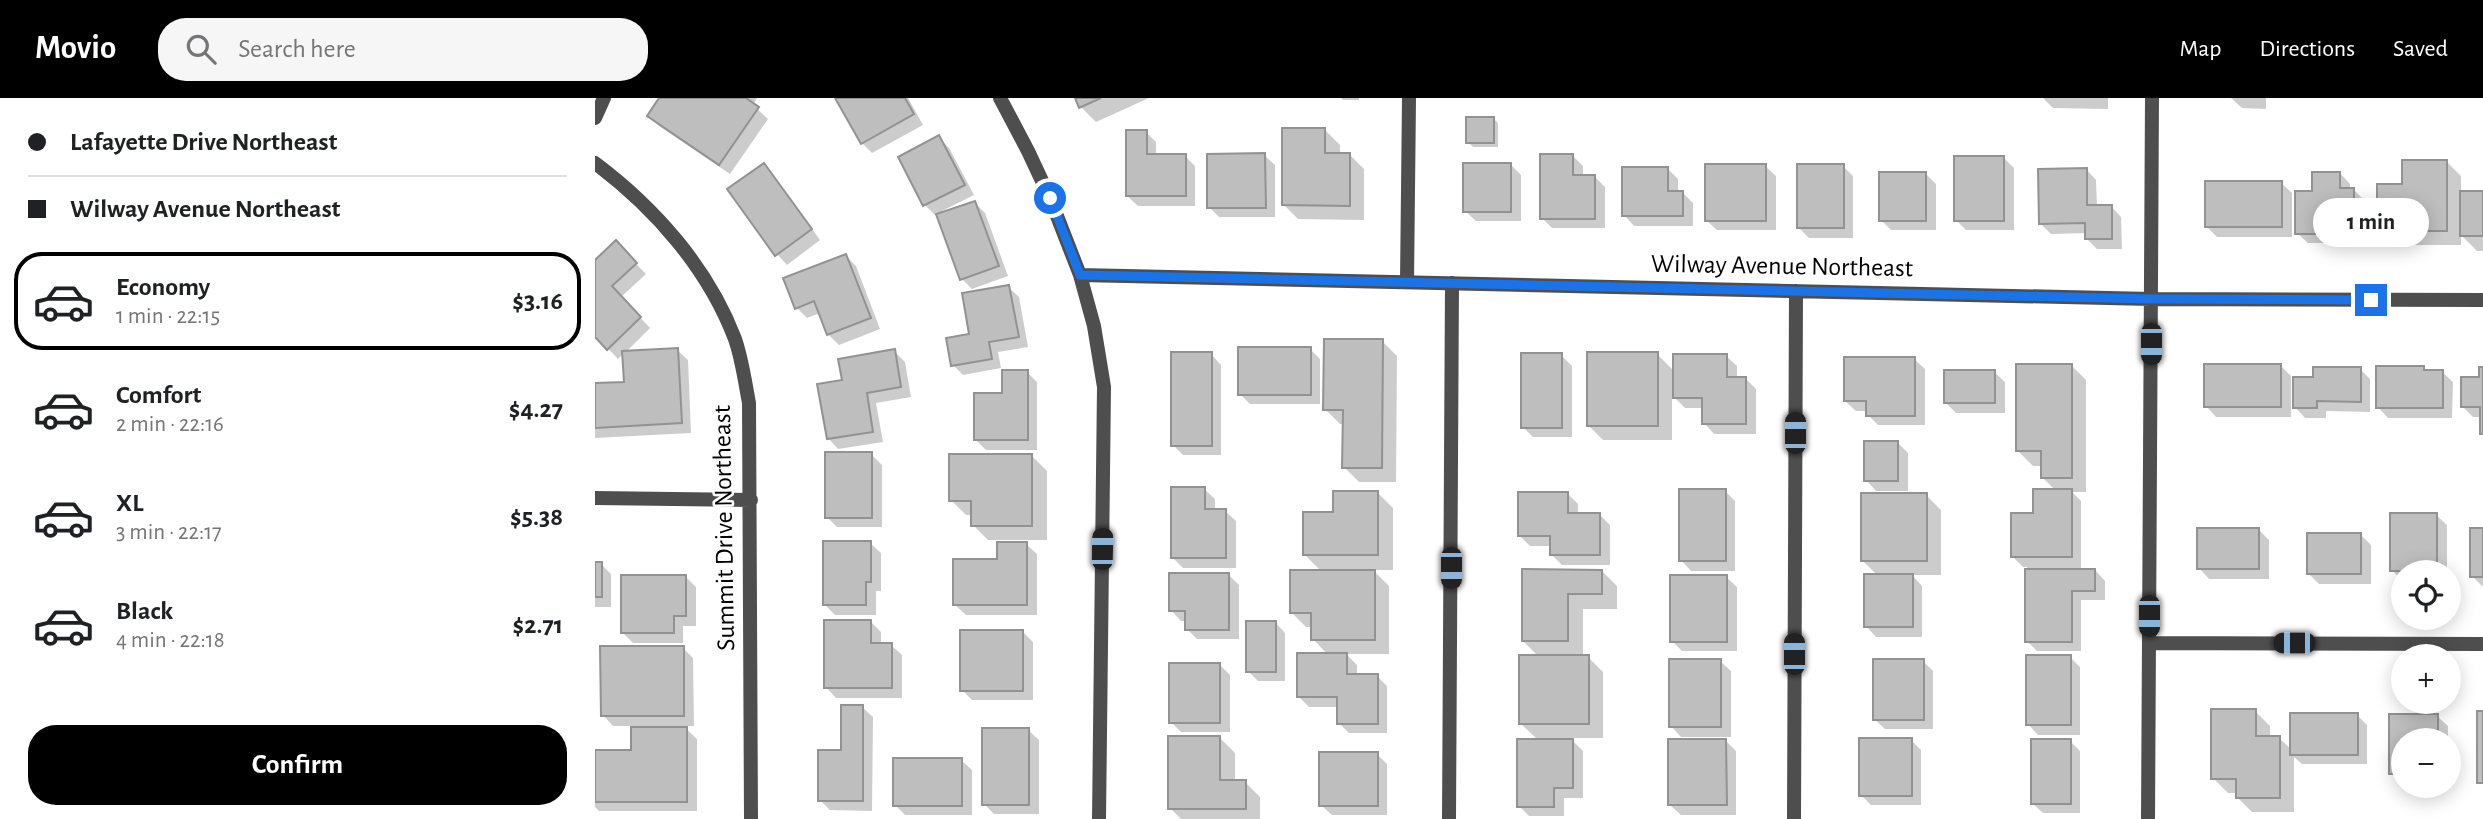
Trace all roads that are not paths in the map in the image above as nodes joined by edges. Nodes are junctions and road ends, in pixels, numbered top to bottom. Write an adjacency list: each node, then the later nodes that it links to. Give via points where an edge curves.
1 (604, 98): 5 (street)
2 (1000, 98): 7 (street, via 1050,198)
3 (1409, 98): 8 (street)
4 (2153, 98): 11 (street)
5 (595, 118)
6 (595, 163): 14 (street, Summit Drive Northeast, via 627,187 678,240 709,287 735,340 749,403)
7 (1080, 275): 8 (street, Wilway Avenue Northeast); 18 (street, via 1104,387)
8 (1408, 282): 9 (street, Wilway Avenue Northeast)
9 (1452, 283): 10 (street, Wilway Avenue Northeast); 19 (street)
10 (1796, 291): 11 (street, Wilway Avenue Northeast); 20 (street)
11 (2151, 299): 12 (street, Wilway Avenue Northeast); 15 (street)
12 (2483, 300)
13 (595, 498): 14 (street)
14 (751, 500): 17 (street, Summit Drive Northeast)
15 (2149, 643): 16 (street); 21 (street)
16 (2483, 644)
17 (751, 819)
18 (1099, 819)
19 (1449, 819)
20 (1794, 819)
21 (2148, 819)

